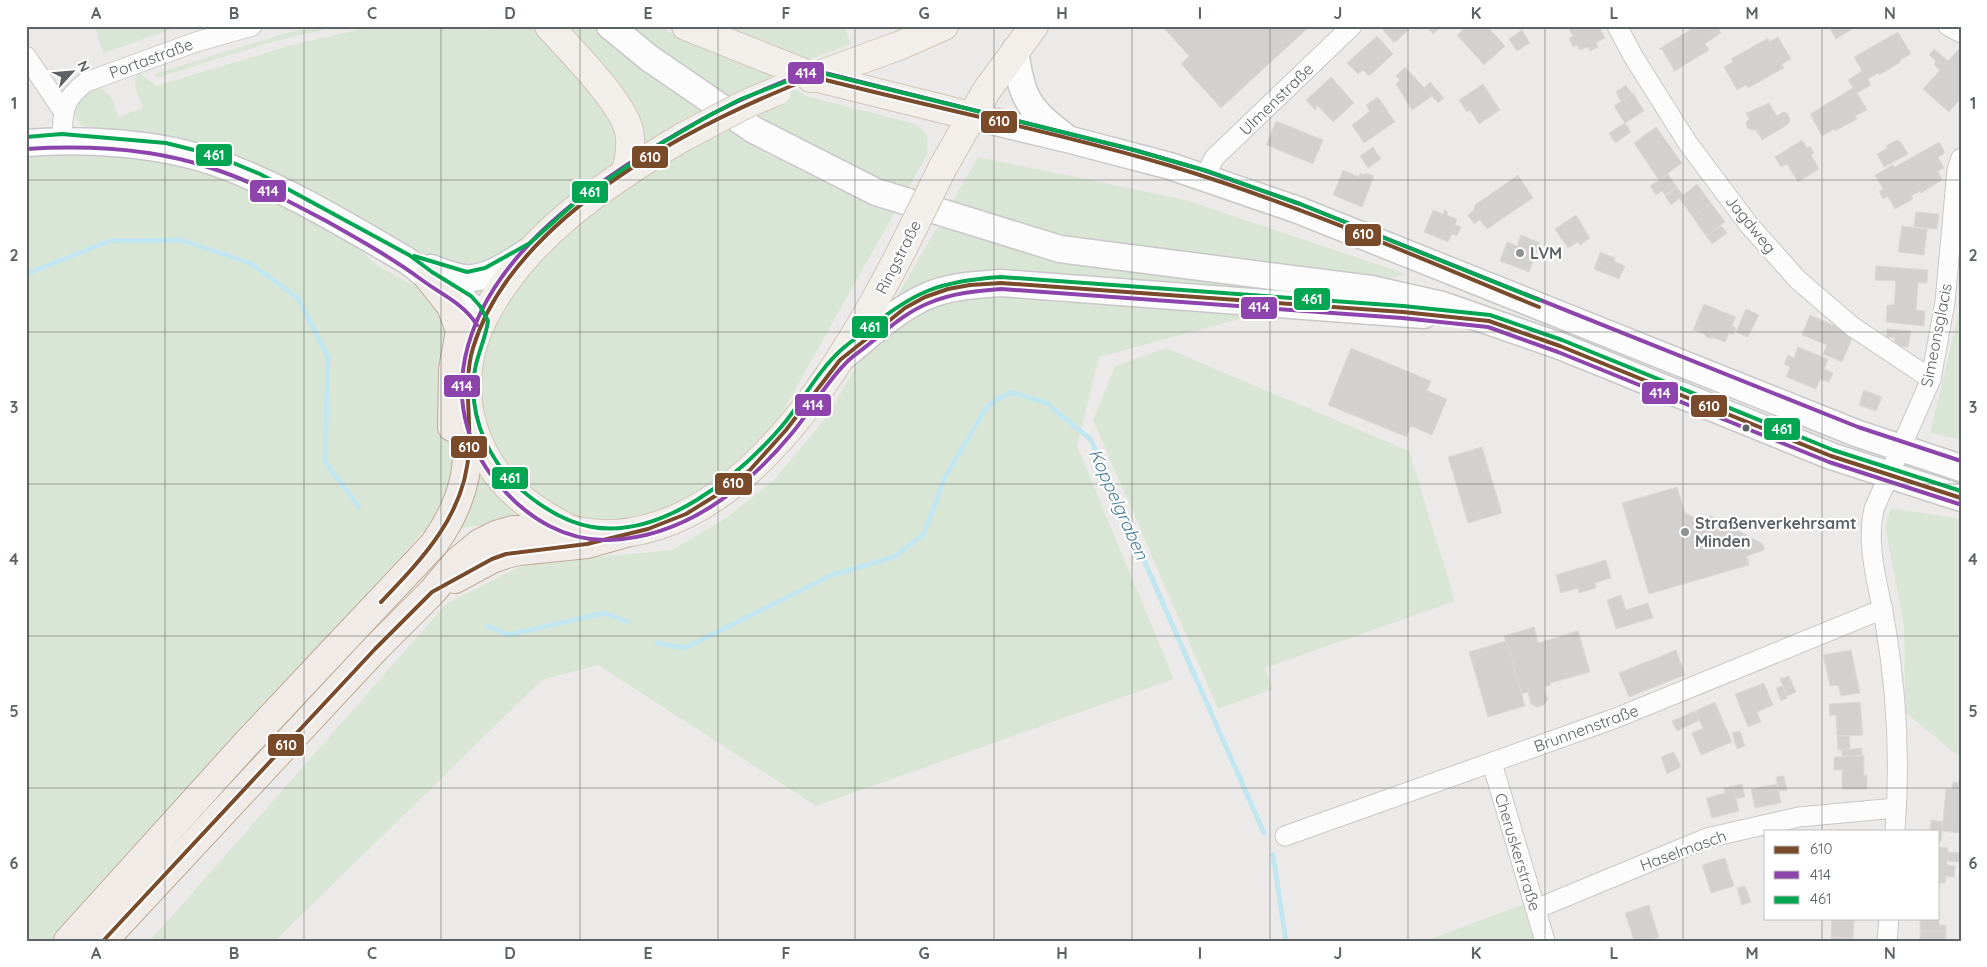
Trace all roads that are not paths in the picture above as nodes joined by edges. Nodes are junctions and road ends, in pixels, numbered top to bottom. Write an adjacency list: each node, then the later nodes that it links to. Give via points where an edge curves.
1 (252, 26): 14 (street, Portastraße, via 196,42 86,82 75,90)
2 (549, 26): 21 (main road, via 608,94 629,128 631,143)
3 (610, 26): 25 (main road, via 649,58 754,130 876,192 1060,249 1371,290 1442,305)
4 (686, 26): 13 (main road)
5 (944, 26): 13 (main road)
6 (1034, 26): 11 (main road, Ringstraße)
7 (1352, 26): 20 (street, Ulmenstraße, via 1214,158)
8 (1617, 26): 28 (street, Jagdweg, via 1687,142 1755,232 1798,280 1852,328)
9 (1948, 26): 10 (street)
10 (1961, 33)
11 (1015, 50): 15 (main road, Ringstraße); 16 (main road, via 1024,96 1044,121)
12 (26, 56): 14 (street)
13 (814, 77): 15 (main road); 21 (main road, Ringstraße, bridge, via 728,112)
14 (63, 111): 17 (street, Portastraße)
15 (971, 116): 16 (main road); 27 (main road, Ringstraße, bridge, via 860,328)
16 (1067, 139): 20 (main road)
17 (62, 140): 18 (main road); 23 (main road, via 164,149 212,162 294,197)
18 (26, 143)
19 (1961, 158): 28 (street, Simeonsglacis, via 1957,170 1944,302)
20 (1205, 177): 30 (main road, via 1298,210)
21 (616, 180): 22 (main road, Ringstraße)
22 (534, 248): 23 (main road, via 476,278 453,275); 26 (main road, Ringstraße, via 496,296)
23 (406, 260): 24 (main road)
24 (428, 277): 26 (main road, via 467,301); 34 (highway, via 451,306 460,331 452,384)
25 (1489, 321): 27 (main road, via 1403,312 978,284 948,289 905,308); 32 (main road)
26 (482, 322): 29 (main road, Ringstraße, via 470,358)
27 (834, 367): 36 (main road, Ringstraße, via 768,451 728,488 675,519)
28 (1931, 379): 30 (street, Simeonsglacis)
29 (467, 402): 34 (highway, via 467,469); 35 (main road, Ringstraße, via 478,441 489,464 508,487 526,503)
30 (1900, 449): 31 (main road); 32 (street, Simeonsglacis)
31 (1961, 468)
32 (1889, 476): 33 (main road); 38 (street, Simeonsglacis, via 1874,509 1870,533)
33 (1961, 498)
34 (451, 518): 45 (highway, via 424,556 246,744)
35 (573, 530): 36 (main road, Ringstraße); 37 (highway, via 513,530 496,535 480,543 458,562)
36 (626, 533): 37 (highway, via 587,544 506,554)
37 (432, 592): 46 (highway)
38 (1883, 609): 39 (street, Brunnenstraße, via 1616,718); 40 (street, Simeonsglacis, via 1895,715)
39 (1492, 763): 42 (street, Brunnenstraße); 43 (street, Cheruskerstraße)
40 (1896, 808): 41 (street, Simeonsglacis); 43 (street, Haselmasch, via 1799,817 1707,838)
41 (1895, 830)
42 (1286, 836)
43 (1536, 909): 47 (street, Cheruskerstraße)
44 (1888, 920): 48 (street)
45 (68, 941)
46 (103, 941)
47 (1545, 941)
48 (1887, 941)

